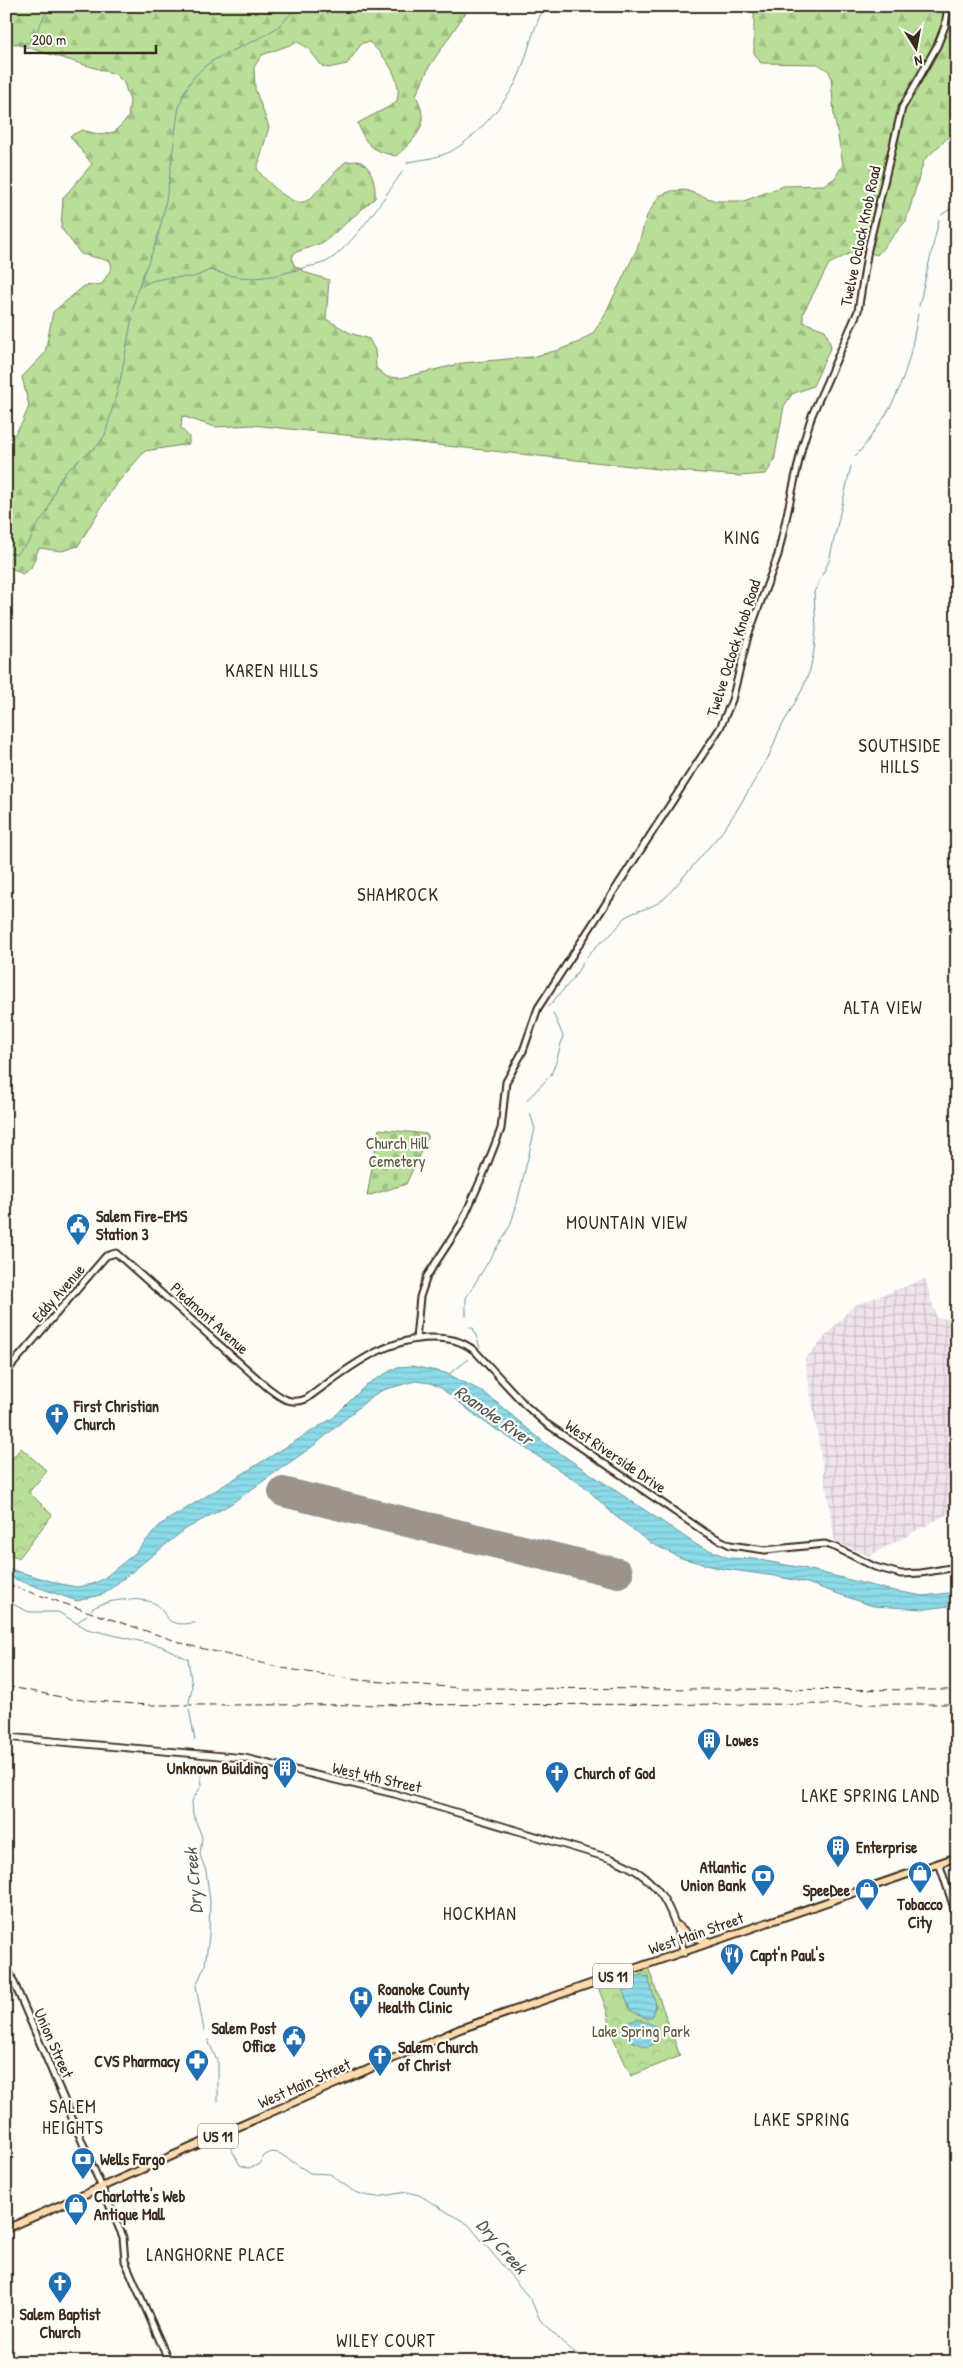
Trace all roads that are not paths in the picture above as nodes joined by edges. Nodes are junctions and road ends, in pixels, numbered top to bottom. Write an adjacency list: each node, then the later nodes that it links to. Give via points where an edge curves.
1 (948, 6): 3 (street, Twelve Oclock Knob Road, via 937,46 902,108 868,249 861,301 806,431 781,545 748,636 727,713 538,1008 523,1051 506,1082 501,1129 483,1175 461,1224 427,1276 420,1297)
2 (110, 1254): 4 (street, Eddy Avenue); 5 (street, Piedmont Avenue, via 119,1255 267,1387)
3 (416, 1339): 5 (street, West Riverside Drive, via 396,1343 368,1356 306,1399); 6 (street, West Riverside Drive, via 452,1339 466,1344 544,1422 720,1541 757,1550 830,1545 875,1567 901,1574)
4 (6, 1372)
5 (294, 1402)
6 (957, 1567)
7 (6, 1737): 11 (main road, West 4th Street, via 244,1758 401,1796 624,1863 655,1886 668,1903)
8 (957, 1857): 9 (main road, West Main Street / US 11)
9 (938, 1863): 10 (street); 12 (main road, West Main Street / US 11)
10 (957, 1917)
11 (677, 1925): 12 (main road, via 690,1936); 13 (main road, West 4th Street)
12 (712, 1942): 13 (main road, West Main Street / US 11)
13 (684, 1952): 15 (main road, West Main Street / US 11, via 460,2029)
14 (6, 1964): 15 (street, Union Street)
15 (102, 2187): 16 (main road, West Main Street / US 11); 17 (street, Union Street, via 124,2237 125,2261)
16 (6, 2229)
17 (169, 2362)

